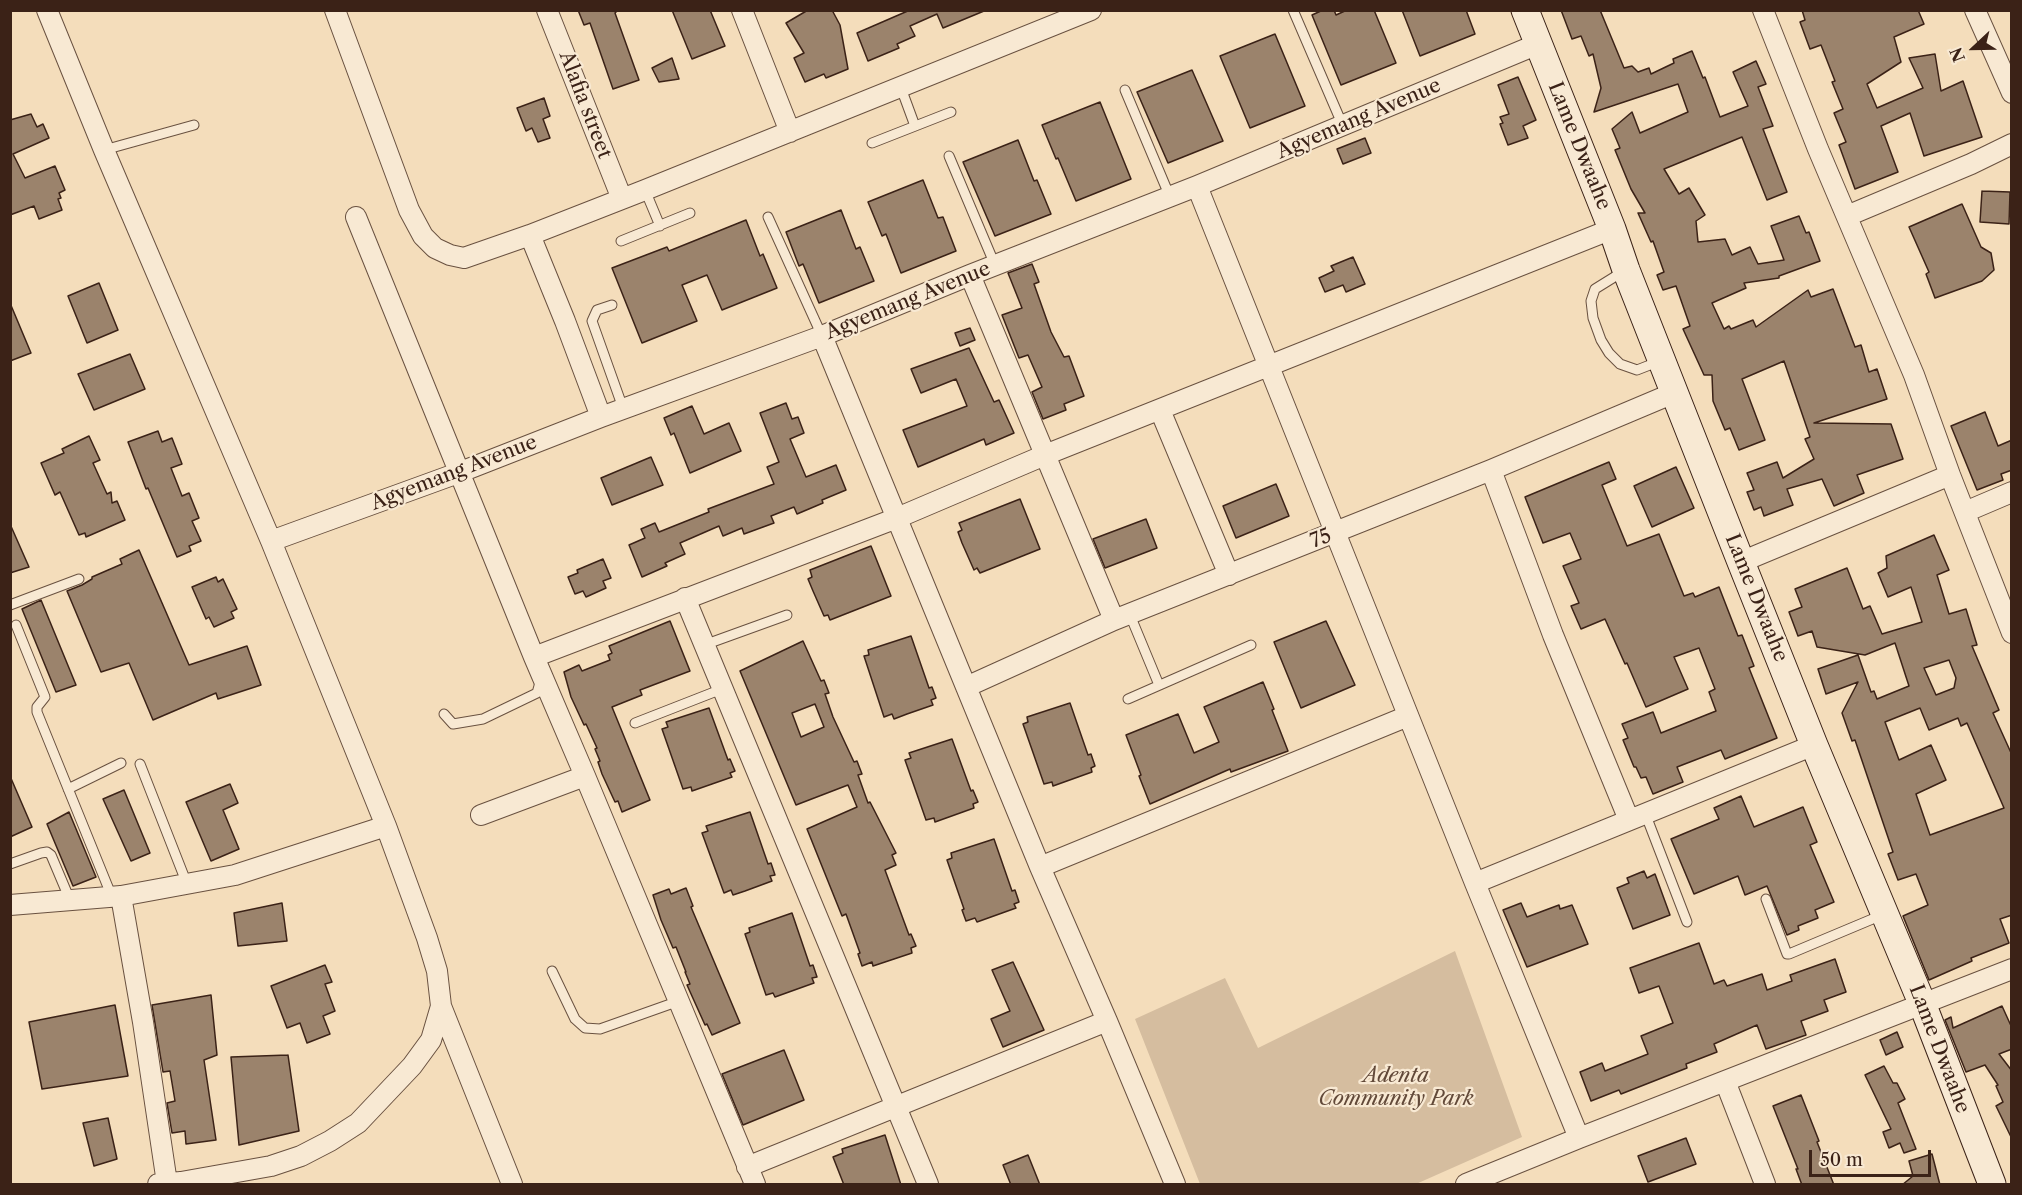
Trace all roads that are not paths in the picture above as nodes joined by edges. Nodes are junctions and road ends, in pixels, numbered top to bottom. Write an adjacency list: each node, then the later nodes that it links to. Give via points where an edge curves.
1 (47, 10): 21 (street)
2 (335, 10): 33 (street, via 409,210 423,236 435,248 464,258)
3 (547, 10): 26 (street, Alafia street)
4 (742, 10): 18 (street)
5 (1091, 10): 11 (street)
6 (1293, 10): 17 (lane)
7 (1525, 10): 10 (street, Lame Dwaahe)
8 (1763, 10): 28 (street)
9 (1975, 10): 13 (street)
10 (1538, 44): 17 (street, Agyemang Avenue); 32 (street, Lame Dwaahe)
11 (901, 88): 16 (lane); 18 (street)
12 (1125, 90): 25 (lane)
13 (2012, 93)
14 (951, 112): 16 (lane)
15 (194, 125): 21 (lane)
16 (915, 126): 19 (lane)
17 (1343, 126): 23 (street, Agyemang Avenue)
18 (790, 132): 24 (street)
19 (872, 143)
20 (2012, 144): 28 (street)
21 (104, 150): 54 (street)
22 (949, 156): 35 (lane)
23 (1197, 186): 25 (street, Agyemang Avenue); 41 (street)
24 (645, 190): 26 (street); 31 (lane)
25 (1170, 197): 35 (street, Agyemang Avenue)
26 (622, 199): 33 (street)
27 (690, 213): 31 (lane)
28 (1847, 216): 49 (street, via 1914,375)
29 (356, 217): 48 (street)
30 (768, 217): 39 (lane)
31 (660, 226): 34 (lane)
32 (1612, 229): 36 (street, Lame Dwaahe); 41 (street)
33 (530, 235): 45 (street)
34 (621, 241)
35 (995, 266): 37 (street, Agyemang Avenue)
36 (1626, 270): 40 (street, Lame Dwaahe); 40 (lane, via 1595,289 1591,301 1601,340 1620,364 1637,370)
37 (970, 275): 39 (street, Agyemang Avenue); 46 (street)
38 (612, 305): 43 (lane, via 597,310 592,321)
39 (822, 336): 43 (street, Agyemang Avenue); 52 (street)
40 (1663, 360): 42 (street, Lame Dwaahe)
41 (1269, 367): 44 (street); 53 (street)
42 (1676, 392): 47 (street, 75); 55 (street, Lame Dwaahe)
43 (623, 408): 45 (street, Agyemang Avenue)
44 (1160, 410): 46 (street); 56 (street)
45 (601, 417): 48 (street, Agyemang Avenue)
46 (1045, 455): 52 (street); 61 (street)
47 (1491, 470): 53 (street, 75); 81 (street, via 1553,634)
48 (458, 472): 54 (street, Agyemang Avenue); 66 (street)
49 (1950, 475): 51 (street); 55 (street)
50 (2012, 492): 51 (street)
51 (1965, 512): 63 (street)
52 (897, 518): 58 (street); 69 (street)
53 (1335, 533): 56 (street, 75); 73 (street)
54 (271, 541): 82 (street)
55 (1741, 562): 75 (street, Lame Dwaahe)
56 (1229, 575): 61 (street, 75)
57 (79, 579): 59 (lane)
58 (685, 598): 64 (street); 66 (street)
59 (10, 605)
60 (788, 615): 64 (lane)
61 (1122, 617): 68 (lane); 69 (street, 75)
62 (16, 625): 79 (lane, via 45,697 37,712)
63 (2012, 633)
64 (704, 645): 70 (street)
65 (1251, 645): 68 (lane)
66 (534, 657): 67 (street)
67 (542, 676): 72 (lane, via 537,693 483,719 453,724); 78 (street)
68 (1159, 685): 71 (lane)
69 (966, 687): 84 (street)
70 (722, 689): 74 (lane); 100 (street)
71 (1128, 699)
72 (444, 714)
73 (1408, 716): 84 (street); 85 (street)
74 (634, 723)
75 (1814, 745): 81 (street); 91 (street, Lame Dwaahe)
76 (121, 763): 79 (lane)
77 (140, 764): 86 (lane)
78 (585, 776): 80 (street); 95 (street)
79 (68, 789): 87 (lane)
80 (481, 814)
81 (1637, 817): 85 (street); 92 (lane)
82 (386, 826): 86 (street, via 235,875); 97 (street, via 437,971)
83 (10, 864): 89 (lane, via 47,852)
84 (1040, 867): 98 (street)
85 (1475, 883): 101 (street)
86 (187, 885): 87 (street)
87 (117, 897): 89 (street); 103 (street)
88 (1766, 899): 91 (lane, via 1787,954)
89 (70, 900): 90 (street)
90 (10, 905)
91 (1885, 914): 96 (street, Lame Dwaahe)
92 (1687, 922)
93 (2012, 969): 96 (street)
94 (552, 971): 95 (lane, via 574,1019 585,1028 600,1029)
95 (679, 1001): 102 (street)
96 (1922, 1003): 99 (street); 109 (street, Lame Dwaahe)
97 (441, 1006): 103 (street, via 431,1040 358,1123 301,1156 271,1166); 104 (street)
98 (1107, 1021): 100 (street); 106 (street)
99 (1725, 1081): 101 (street); 108 (street)
100 (897, 1107): 102 (street); 105 (street)
101 (1579, 1138): 107 (street)
102 (751, 1176)
103 (172, 1184)
104 (512, 1185)
105 (928, 1185)
106 (1175, 1185)
107 (1467, 1185)
108 (1766, 1185)
109 (1992, 1185)

